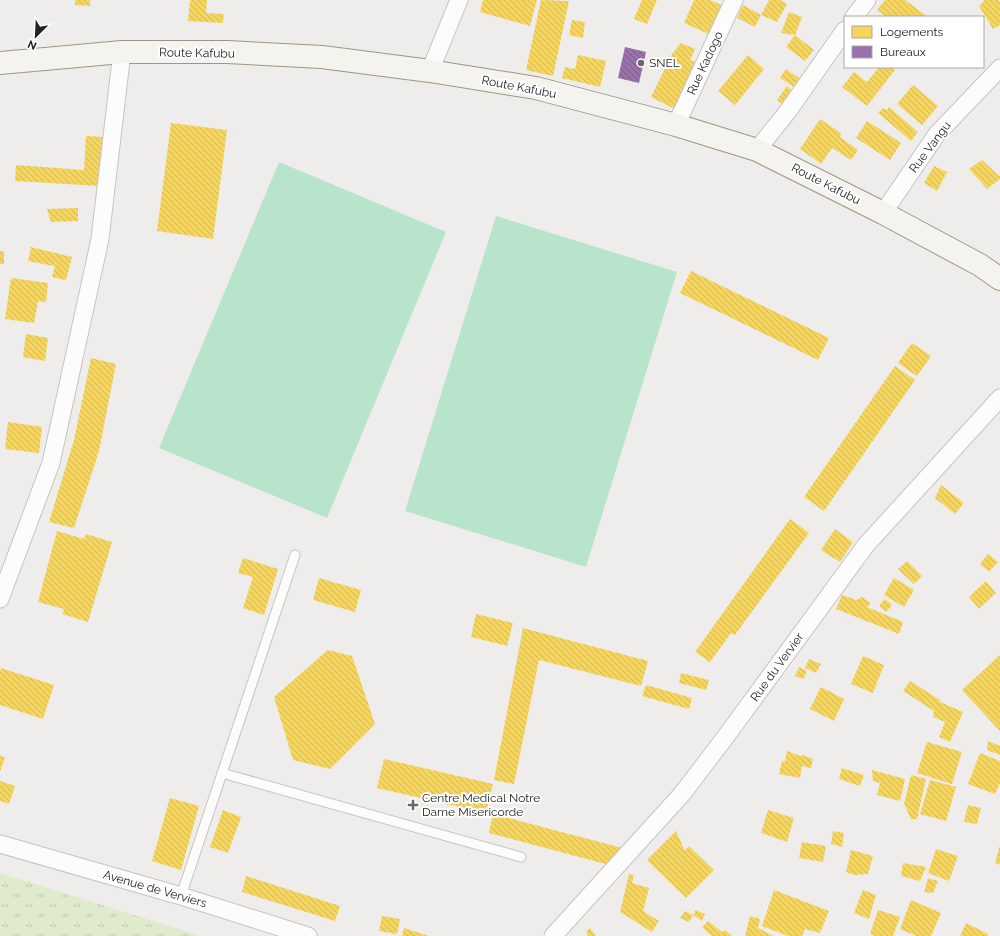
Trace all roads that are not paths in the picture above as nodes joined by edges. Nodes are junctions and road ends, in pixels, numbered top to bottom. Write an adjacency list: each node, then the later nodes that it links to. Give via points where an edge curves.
1 (459, 0): 9 (street)
2 (734, 0): 10 (street, Rue Kadogo)
3 (866, 0): 4 (street)
4 (855, 16)
5 (844, 31): 11 (street)
6 (122, 52): 7 (main road, Route Kafubu); 9 (main road, Route Kafubu, via 227,52 322,57); 16 (street, via 100,239 82,324 50,463)
7 (0, 63)
8 (1000, 68): 12 (street, Rue Vangu, via 937,134)
9 (430, 71): 10 (main road, Route Kafubu, via 536,88)
10 (676, 125): 11 (main road, Route Kafubu)
11 (757, 150): 12 (main road, Route Kafubu)
12 (883, 213): 13 (main road, Route Kafubu, via 980,265)
13 (1000, 279)
14 (1000, 398): 22 (street, Rue du Vervier, via 866,545 682,794)
15 (295, 555): 17 (lane)
16 (0, 599)
17 (222, 773): 19 (lane); 20 (lane)
18 (0, 844): 20 (street, Avenue de Verviers)
19 (521, 857)
20 (181, 896): 21 (street, Avenue de Verviers)
21 (308, 936)
22 (553, 936)

